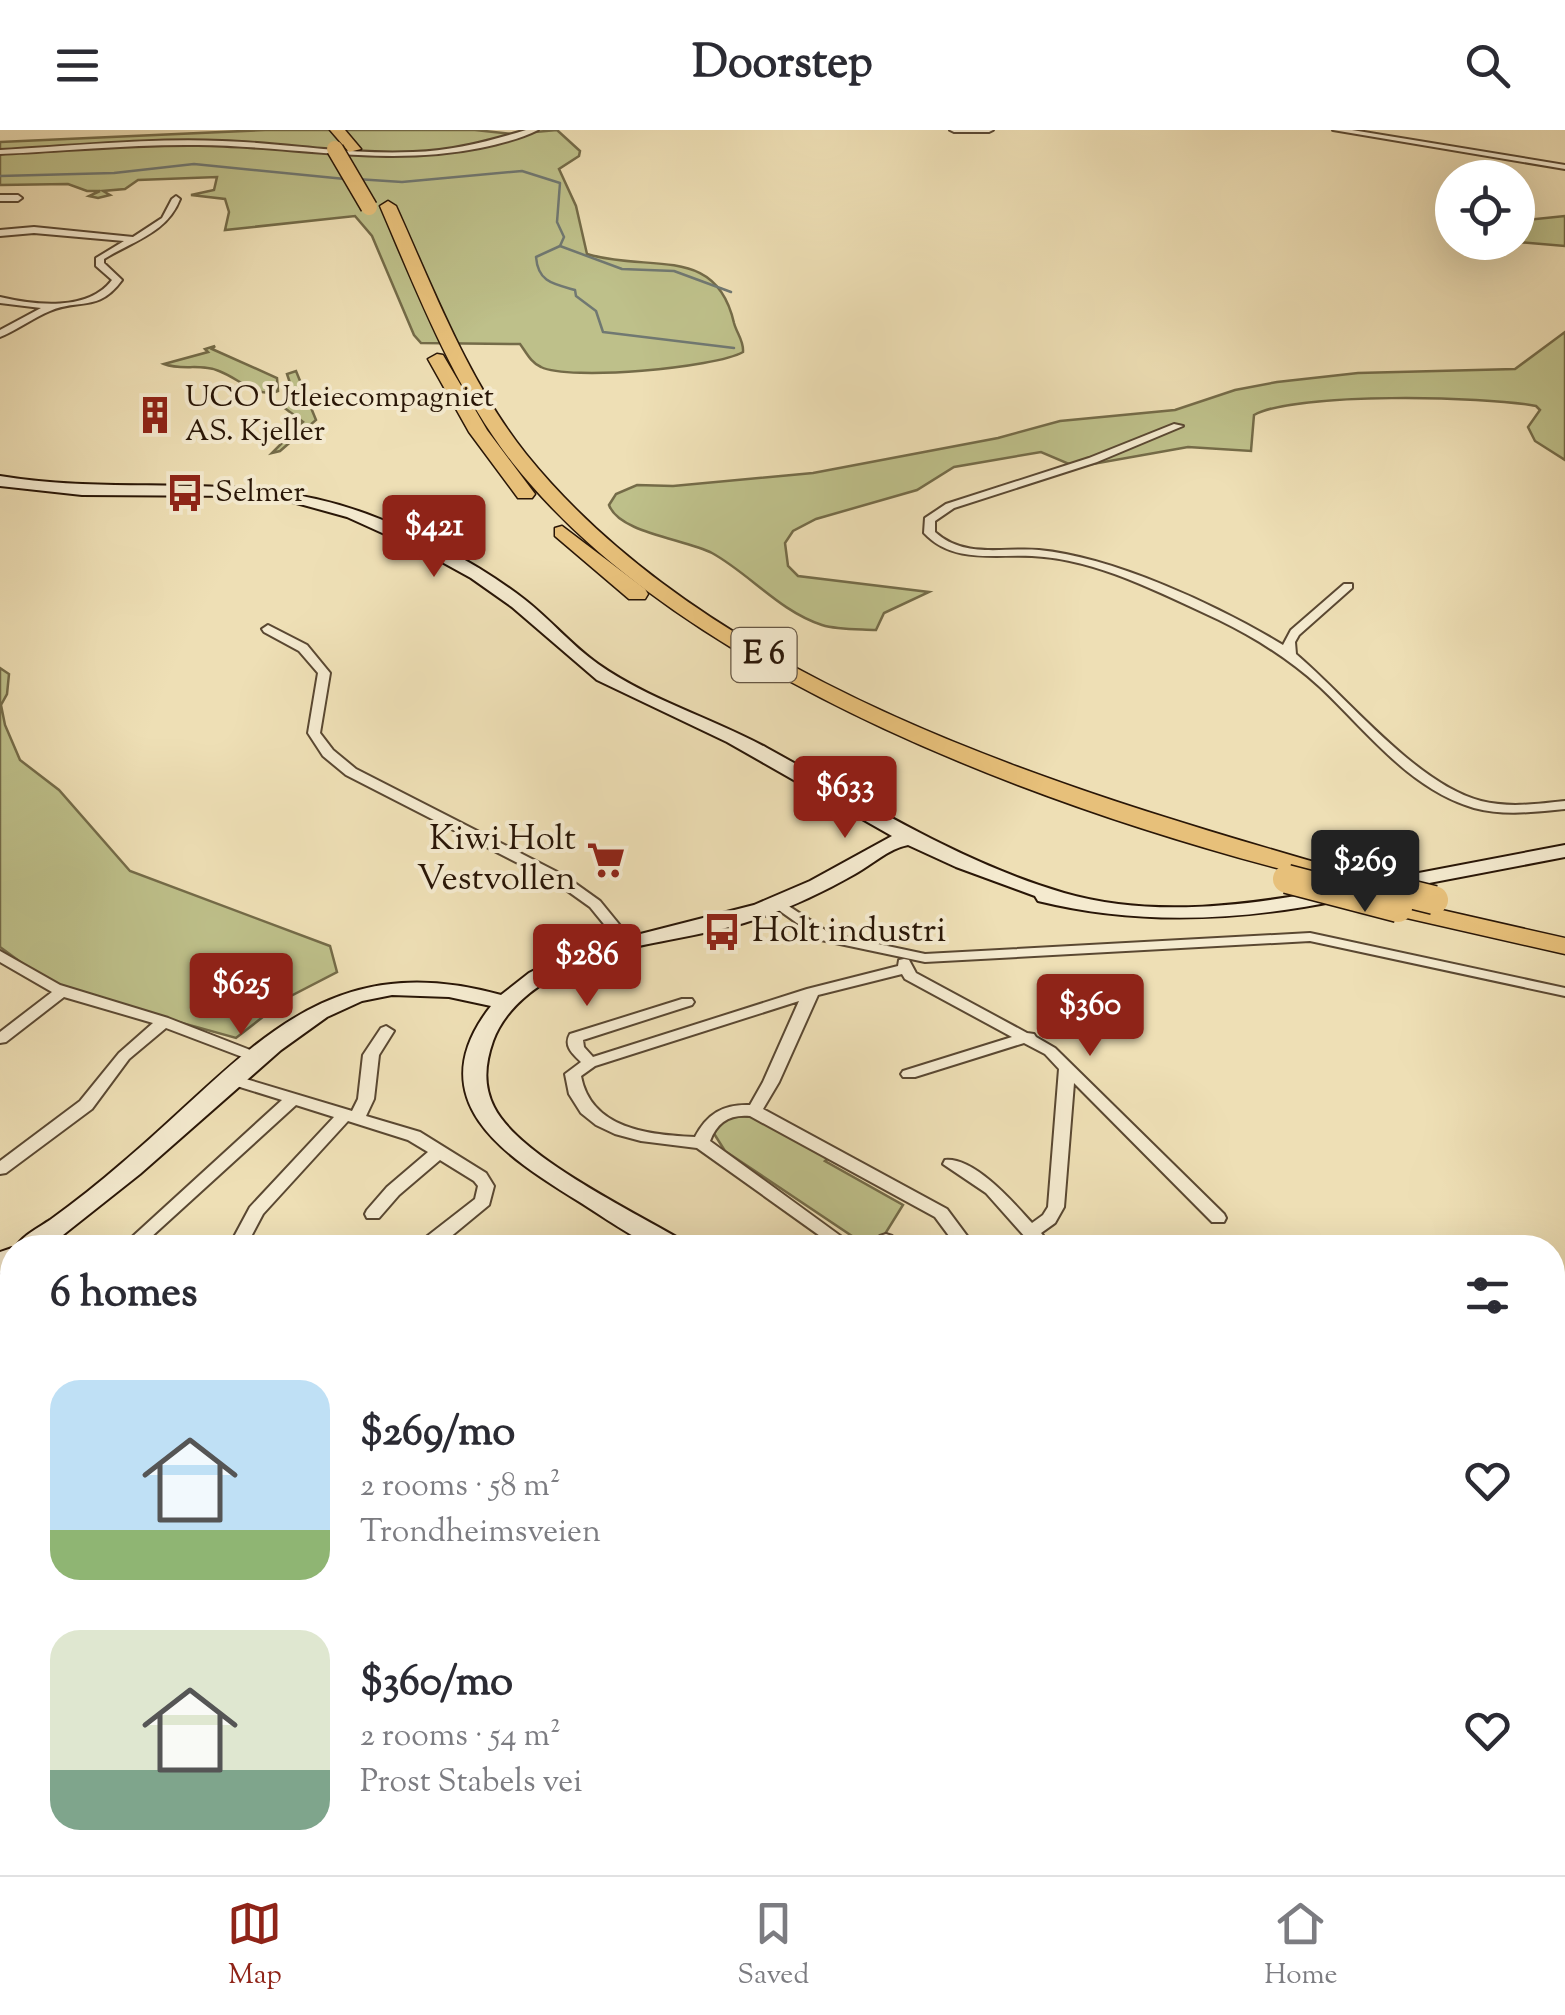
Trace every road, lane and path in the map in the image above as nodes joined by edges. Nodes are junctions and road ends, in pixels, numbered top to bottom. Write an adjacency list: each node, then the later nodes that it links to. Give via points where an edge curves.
1 (320, 130): 12 (highway, E 6, bridge)
2 (338, 130): 12 (highway, E 6, via 372,177)
3 (534, 130): 7 (street, via 487,146 413,156 219,143)
4 (954, 130): 5 (street)
5 (988, 130)
6 (1337, 130): 8 (street)
7 (0, 152)
8 (1565, 167)
9 (0, 198): 10 (street)
10 (18, 198)
11 (176, 199): 14 (street, via 166,219)
12 (379, 207): 27 (highway, E 6, bridge, via 519,457 579,523 678,602 806,679 997,766 1324,872); 31 (highway, E 6, bridge, via 432,348 478,432 524,492 604,570 726,652 851,720 1052,804 1287,879)
13 (0, 233): 14 (street)
14 (130, 239): 16 (street, via 99,261 117,280 113,288)
15 (0, 300): 16 (street)
16 (52, 306): 17 (street)
17 (0, 334)
18 (1178, 426): 22 (street, via 950,506 929,520 928,529 938,542 960,551 1046,554 1142,581)
19 (0, 481): 25 (main road, via 61,489 246,489 343,510 488,582 602,675 731,736)
20 (1348, 586): 22 (street, via 1295,633)
21 (268, 629): 30 (street, via 303,648 324,673 314,733 328,754 350,772 560,879 595,904)
22 (1290, 655): 23 (street, via 1430,786 1506,810)
23 (1565, 805)
24 (1565, 839): 27 (main road, via 1463,863)
25 (904, 843): 27 (main road, via 985,883 1145,912 1229,912); 28 (main road)
26 (1565, 852): 27 (main road)
27 (1434, 887): 29 (highway, E 6)
28 (778, 902): 30 (main road, via 719,923); 33 (street, via 826,937)
29 (1565, 930)
30 (626, 942): 38 (main road, via 551,970)
31 (1565, 946)
32 (0, 955): 36 (street)
33 (904, 961): 34 (street); 35 (street, via 1310,937); 41 (street, via 910,976)
34 (812, 992): 44 (street); 49 (street)
35 (1565, 992)
36 (60, 993): 39 (street); 42 (street)
37 (687, 1002): 44 (street, via 575,1037)
38 (505, 1004): 43 (main road, via 432,987 365,994 311,1016); 64 (main road, via 481,1040 475,1063 478,1095 491,1124 535,1164)
39 (164, 1022): 43 (street); 54 (street, via 124,1056 86,1104)
40 (386, 1032): 50 (street, via 371,1055 366,1099)
41 (1029, 1037): 45 (street); 46 (street)
42 (1, 1038)
43 (258, 1058): 47 (main road)
44 (590, 1063): 51 (street, via 572,1081 595,1117 652,1138)
45 (1067, 1068): 58 (street); 59 (street, via 1056,1207)
46 (909, 1074)
47 (232, 1080): 48 (street); 60 (main road)
48 (292, 1100): 50 (street); 61 (street)
49 (754, 1111): 51 (street, via 720,1114); 56 (street)
50 (351, 1116): 52 (street, via 414,1136); 62 (street, via 256,1211)
51 (701, 1143): 65 (street)
52 (440, 1152): 57 (street); 63 (street, via 480,1177 486,1194)
53 (951, 1164): 59 (street, via 992,1189)
54 (0, 1169)
55 (939, 1190): 56 (street)
56 (924, 1204): 66 (street)
57 (373, 1214)
58 (1218, 1218)
59 (1030, 1232): 67 (street)
60 (45, 1235)
61 (142, 1235)
62 (243, 1235)
63 (446, 1235)
64 (654, 1235)
65 (831, 1235)
66 (958, 1235)
67 (1033, 1235)

